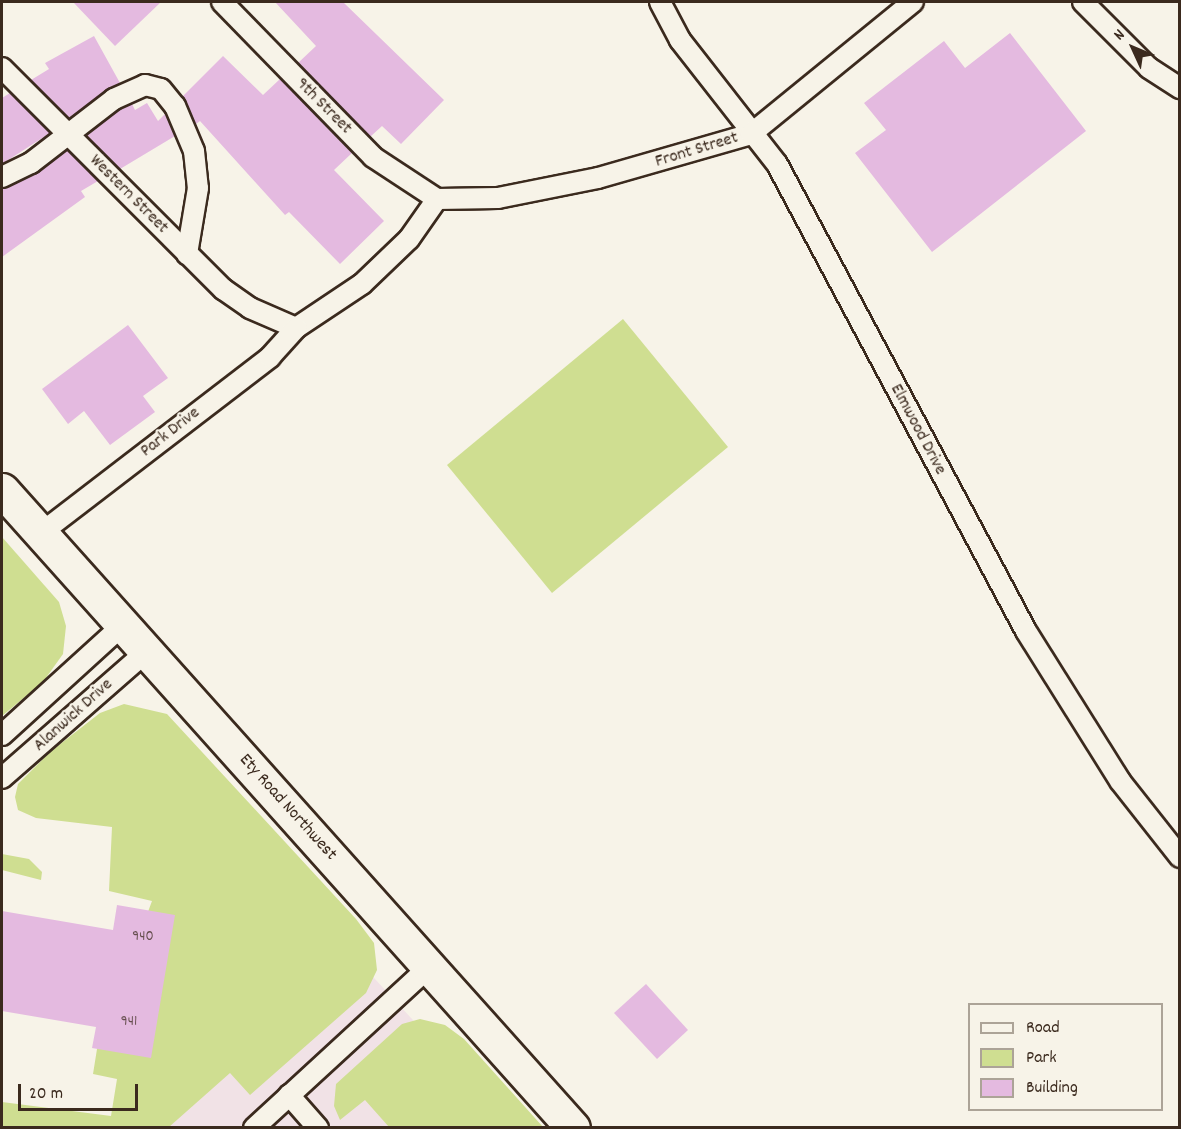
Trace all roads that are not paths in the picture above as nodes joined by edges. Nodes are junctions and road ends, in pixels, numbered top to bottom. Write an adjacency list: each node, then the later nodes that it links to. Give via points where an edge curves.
1 (222, 2): 10 (lane, 9th Street, via 373,157)
2 (660, 2): 7 (lane, Elmwood Drive, via 680,40)
3 (913, 2): 7 (lane, Front Street)
4 (1083, 2): 6 (lane, via 1149,68)
5 (2, 68): 8 (lane, Western Street)
6 (1179, 88)
7 (752, 134): 10 (lane, Front Street, via 598,178 498,198); 19 (lane, Elmwood Drive, via 777,164 1026,631 1120,781)
8 (69, 135): 9 (lane, Western Street, via 31,163); 11 (lane, Western Street); 11 (lane, Western Street, via 114,99 145,85 161,89 175,106 194,151 198,189)
9 (2, 177)
10 (437, 199): 12 (lane, via 409,240 362,284)
11 (187, 254): 12 (lane, Western Street, via 250,308)
12 (296, 328): 14 (lane, Park Drive, via 270,357)
13 (2, 490): 14 (street, Ety Road Northwest)
14 (40, 532): 15 (street, Ety Road Northwest)
15 (123, 625): 16 (street, Ety Road Northwest); 17 (lane, Alanwick Drive)
16 (146, 652): 18 (lane, Alanwick Drive); 20 (street, Ety Road Northwest)
17 (2, 735)
18 (2, 778)
19 (1179, 857)
20 (429, 967): 21 (lane); 24 (street, Ety Road Northwest)
21 (289, 1095): 22 (lane); 23 (lane)
22 (254, 1128)
23 (318, 1128)
24 (573, 1128)

